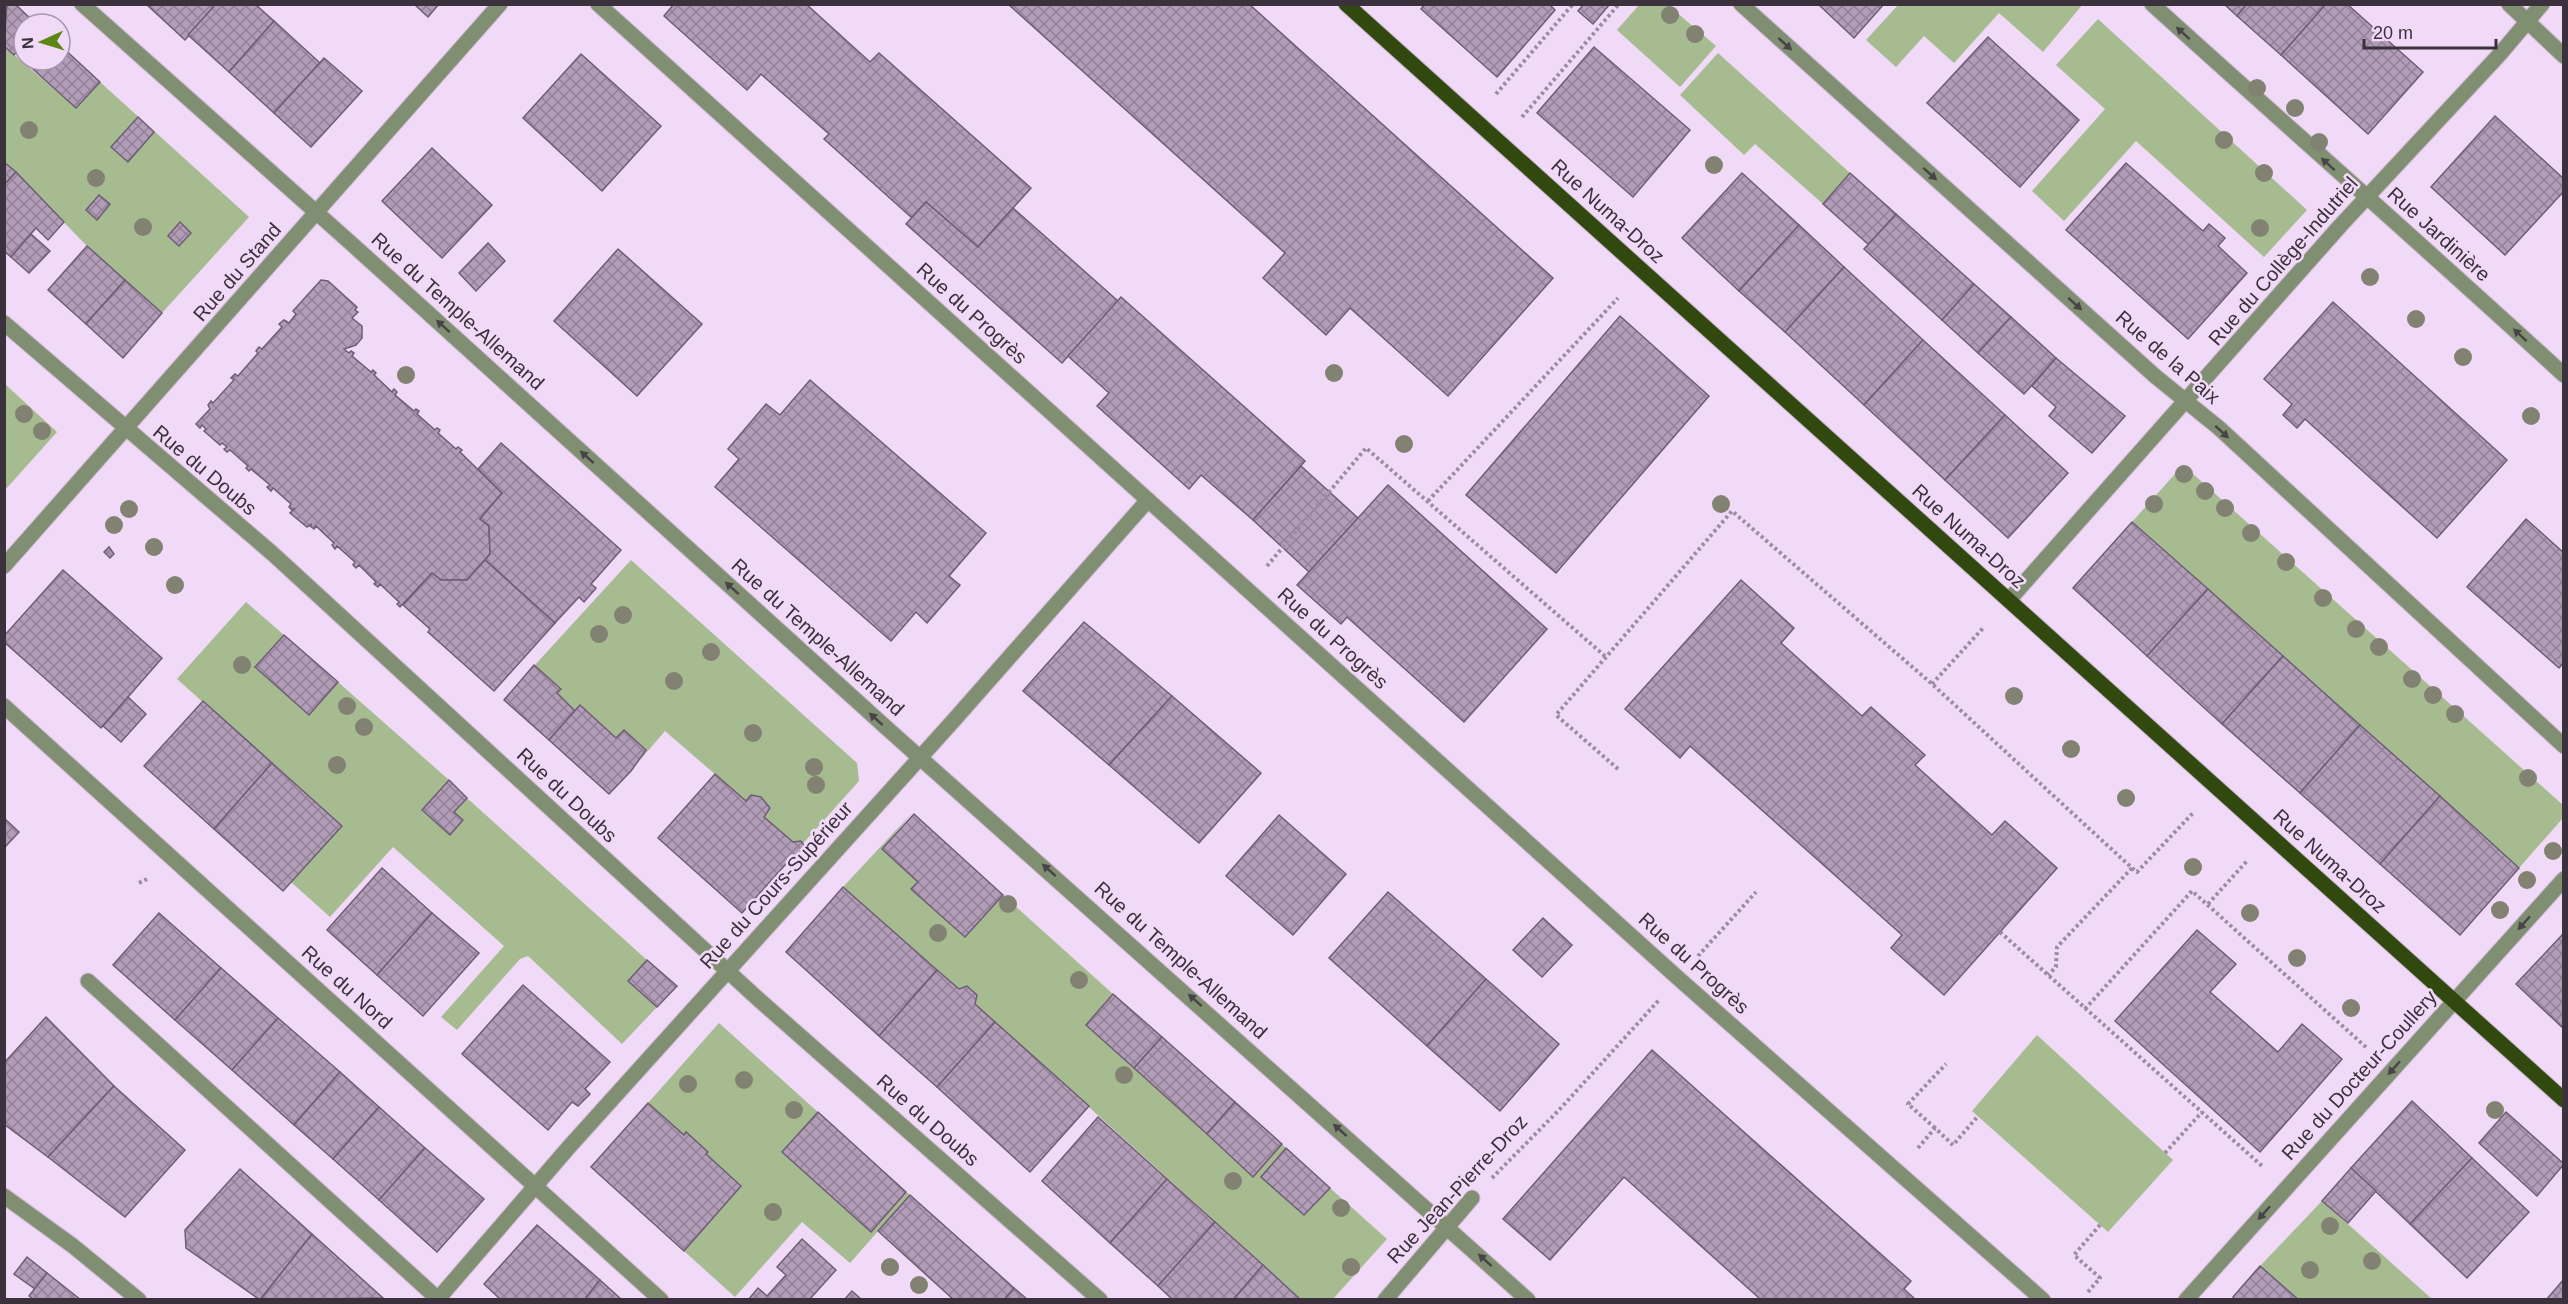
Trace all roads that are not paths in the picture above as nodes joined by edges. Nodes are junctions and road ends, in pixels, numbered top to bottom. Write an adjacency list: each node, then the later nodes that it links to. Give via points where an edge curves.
1 (82, 4): 12 (street, Rue du Temple-Allemand)
2 (500, 4): 12 (street, Rue du Stand)
3 (598, 4): 17 (street, Rue du Progrès)
4 (1346, 4): 19 (main road, Rue Numa-Droz)
5 (1741, 4): 15 (street, Rue de la Paix, one-way to 15)
6 (2152, 4): 11 (street, Rue Jardinière, one-way to 6)
7 (2509, 4): 9 (street)
8 (2542, 4): 9 (street, Rue du Collège-Indutriel)
9 (2527, 22): 10 (street); 11 (street, Rue du Collège-Indutriel)
10 (2564, 56)
11 (2366, 197): 14 (street, Rue Jardinière, one-way to 11); 15 (street, Rue du Collège-Indutriel)
12 (316, 212): 16 (street, Rue du Stand); 22 (street, Rue du Temple-Allemand, one-way to 12)
13 (4, 323): 16 (street, Rue du Doubs)
14 (2564, 375)
15 (2186, 402): 19 (street, Rue du Collège-Indutriel); 21 (street, Rue de la Paix, one-way to 21)
16 (126, 430): 18 (street, Rue du Stand); 24 (street, Rue du Doubs, via 273,554)
17 (1148, 500): 22 (street, Rue du Cours-Supérieur); 38 (street, Rue du Progrès, via 1678,978)
18 (4, 566)
19 (2009, 600): 26 (main road, Rue Numa-Droz)
20 (4, 706): 28 (street, Rue du Nord)
21 (2564, 746)
22 (921, 757): 24 (street, Rue du Cours-Supérieur); 31 (street, Rue du Temple-Allemand, one-way to 22)
23 (2564, 879): 26 (street, Rue du Docteur-Coullery, one-way to 26)
24 (727, 971): 28 (street, Rue du Cours-Supérieur); 35 (street, Rue du Doubs)
25 (88, 981): 33 (street)
26 (2454, 1001): 27 (main road, Rue Numa-Droz); 39 (street, Rue du Docteur-Coullery, one-way to 39)
27 (2564, 1100)
28 (535, 1186): 33 (street, Rue du Cours-Supérieur); 34 (street, Rue du Nord)
29 (4, 1196): 32 (street)
30 (1472, 1198): 31 (street, Rue Jean-Pierre-Droz)
31 (1448, 1226): 36 (street, Rue Jean-Pierre-Droz); 37 (street, Rue du Temple-Allemand, one-way to 31)
32 (139, 1299)
33 (438, 1299)
34 (661, 1299)
35 (1100, 1299)
36 (1385, 1299)
37 (1528, 1299)
38 (2043, 1299)
39 (2186, 1299)

